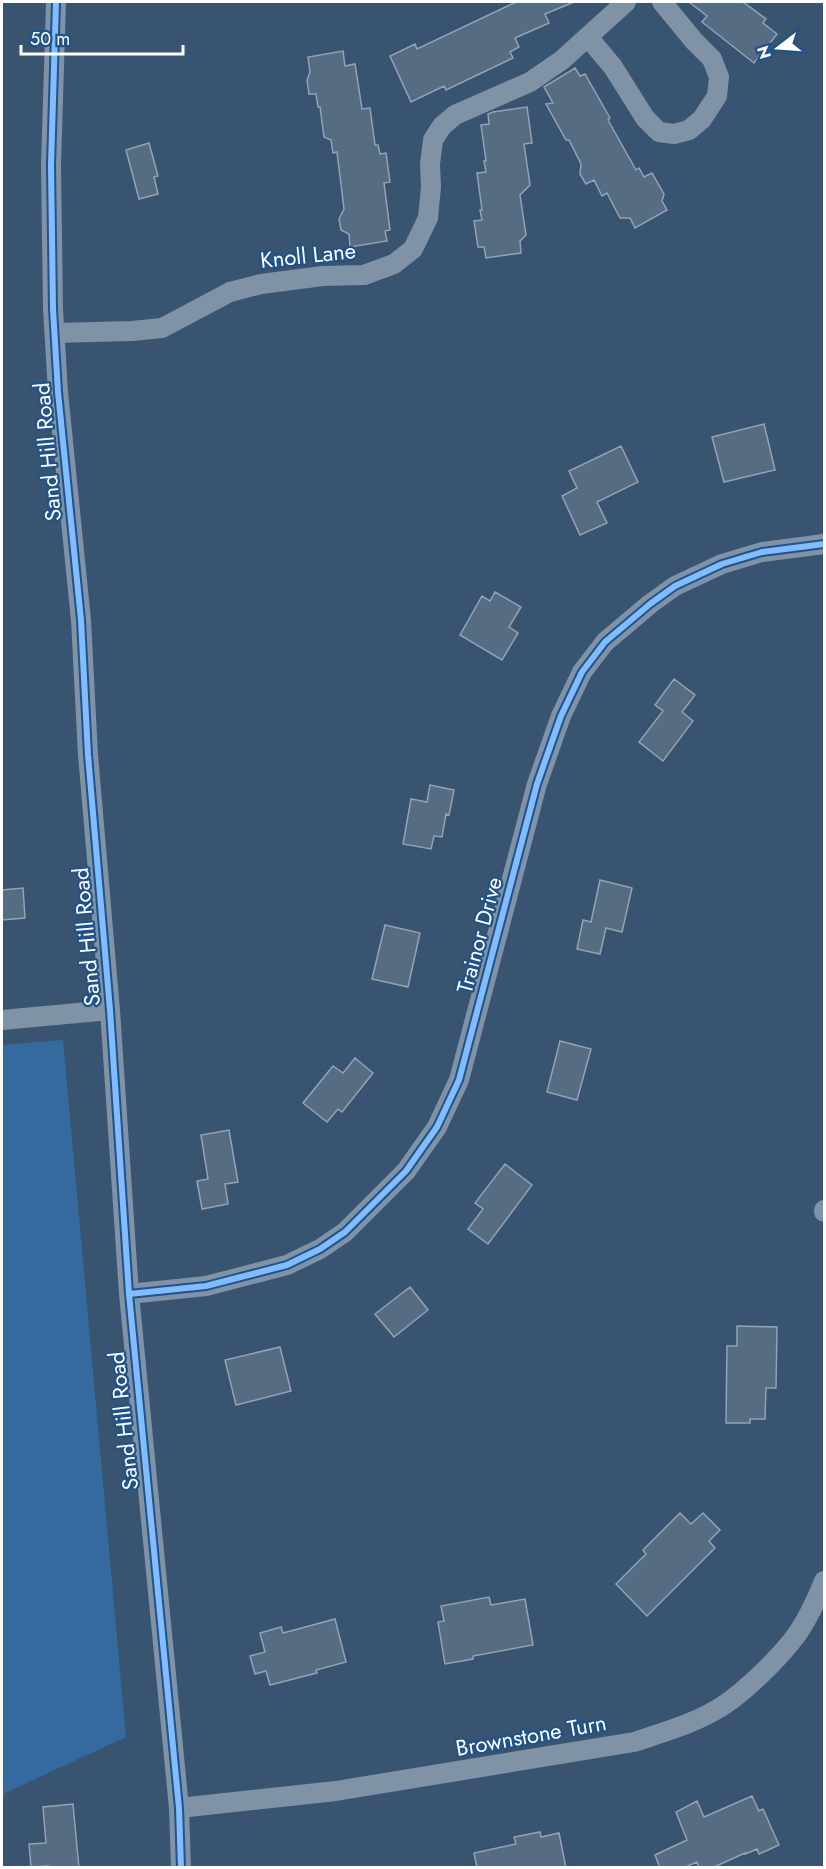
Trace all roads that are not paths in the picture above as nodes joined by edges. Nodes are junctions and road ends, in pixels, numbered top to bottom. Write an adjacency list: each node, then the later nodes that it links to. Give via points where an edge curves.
1 (56, 2): 5 (street, Sand Hill Road, via 51,165)
2 (626, 2): 4 (street, Knoll Lane)
3 (662, 2): 4 (street, via 712,59 719,77 717,96 702,119 688,130 674,134 659,132)
4 (588, 37): 5 (street, Knoll Lane, via 530,82 455,115 442,126 433,140 428,218 413,249 394,264 364,275 323,276 230,292 162,328)
5 (55, 333): 7 (street, Sand Hill Road)
6 (825, 544): 9 (street, Trainor Drive, via 762,552 722,564 675,586 605,642 582,672 561,716 537,784 459,1080 437,1127 406,1171 345,1232 287,1265 206,1286)
7 (110, 1010): 8 (street); 9 (street, Sand Hill Road)
8 (2, 1020)
9 (129, 1294): 11 (street, Sand Hill Road)
10 (825, 1581): 11 (street, Brownstone Turn, via 792,1641 745,1690 723,1706 669,1731 634,1742 336,1791)
11 (178, 1808): 12 (street, Sand Hill Road)
12 (181, 1868)

